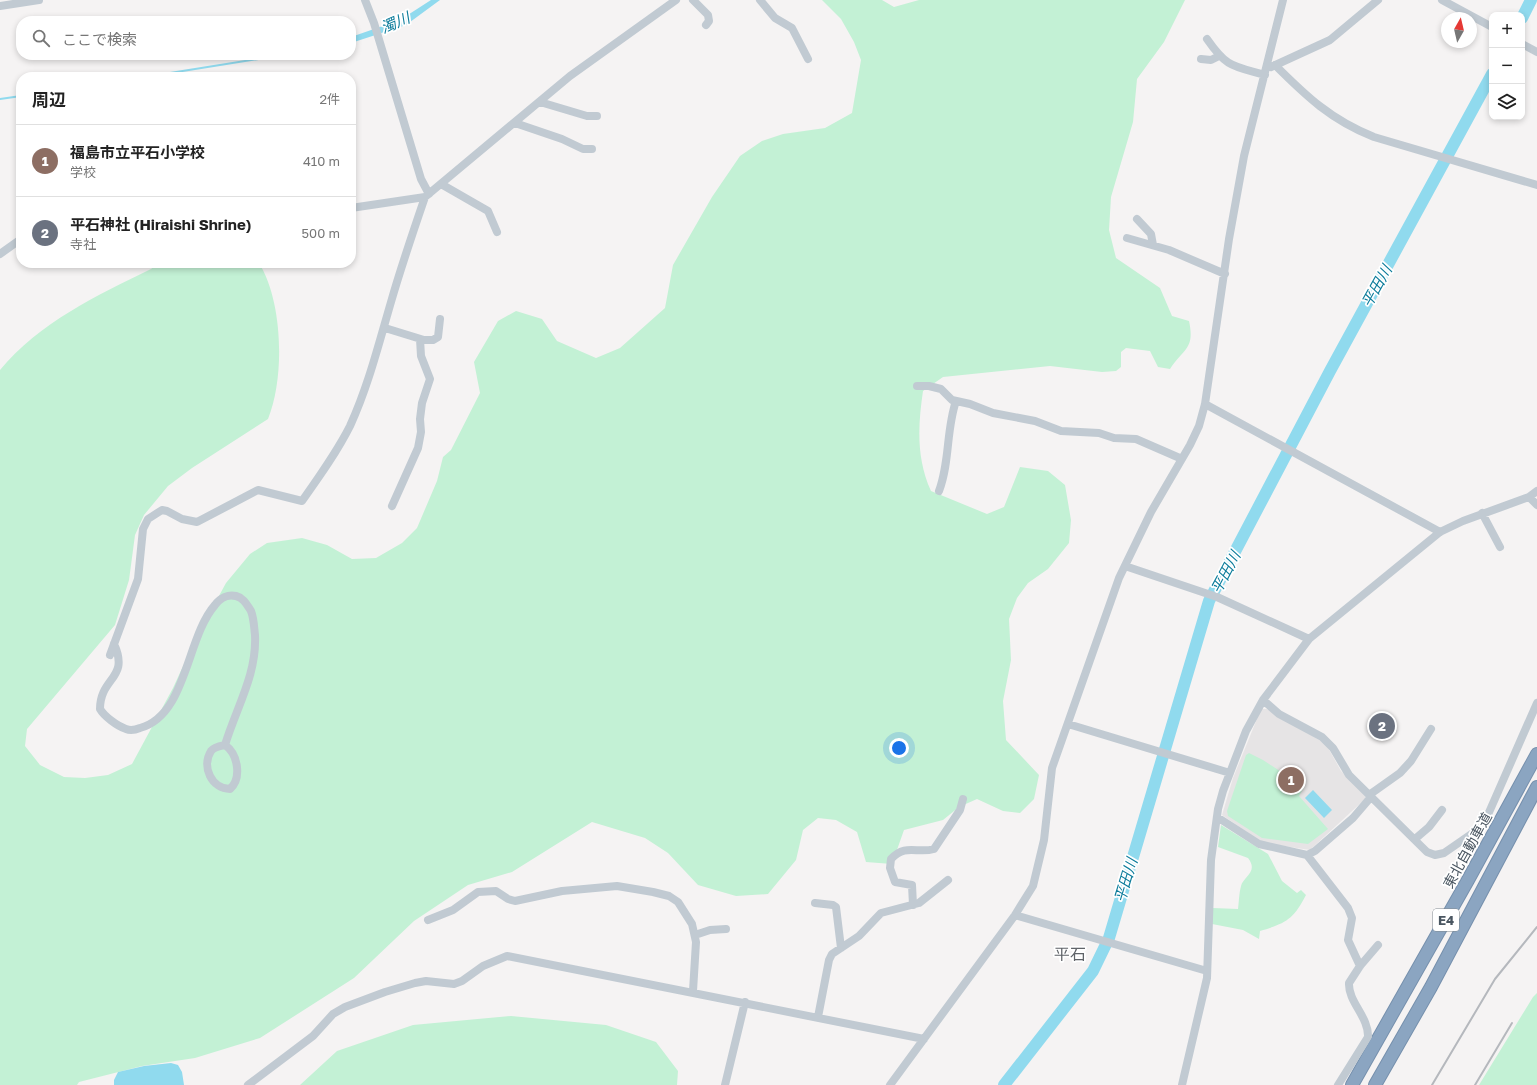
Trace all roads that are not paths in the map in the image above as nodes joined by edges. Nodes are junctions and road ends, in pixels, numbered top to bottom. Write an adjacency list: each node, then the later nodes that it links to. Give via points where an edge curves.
1 (39, 0): 9 (street)
2 (365, 0): 26 (street)
3 (676, 0): 20 (street, via 570,76)
4 (693, 0): 10 (street, via 708,15 709,21)
5 (760, 0): 16 (street, via 775,18 792,28)
6 (1283, 0): 19 (street)
7 (1378, 0): 18 (street, via 1330,40)
8 (1442, 0): 11 (street)
9 (0, 6)
10 (706, 25)
11 (1489, 25)
12 (1207, 40): 15 (street)
13 (1525, 46): 14 (street)
14 (1537, 52)
15 (1219, 56): 17 (street, via 1211,60); 19 (street, via 1231,65)
16 (808, 59)
17 (1201, 59)
18 (1275, 64): 19 (street); 25 (street, via 1310,99 1340,121 1374,136)
19 (1266, 72): 34 (street, via 1244,156)
20 (540, 102): 21 (street, via 587,116); 22 (street)
21 (597, 116)
22 (514, 123): 23 (street, via 583,149); 24 (street)
23 (592, 149)
24 (441, 184): 26 (street); 29 (street, via 488,212)
25 (1537, 185)
26 (427, 196): 27 (street); 36 (street, via 391,302)
27 (356, 207)
28 (1137, 219): 32 (street, via 1151,234)
29 (497, 232)
30 (1128, 238): 32 (street)
31 (16, 243): 33 (street)
32 (1153, 246): 34 (street, via 1169,250)
33 (0, 254)
34 (1225, 274): 40 (street)
35 (440, 319): 37 (street, via 436,340)
36 (385, 328): 37 (street); 52 (street, via 349,427 302,501 258,490 197,522 182,519 162,510 148,519 143,529 138,579)
37 (420, 339): 46 (street, via 421,356 430,379 422,403 418,448)
38 (917, 386): 39 (street, via 941,389)
39 (956, 401): 41 (street, via 992,413 1035,420 1061,431 1099,433 1114,438 1136,439); 42 (street, via 952,413 945,474)
40 (1205, 404): 41 (street, via 1199,426); 48 (street)
41 (1182, 459): 50 (street, via 1151,512)
42 (939, 491)
43 (1537, 491): 44 (street)
44 (1529, 497): 45 (street); 47 (street)
45 (1537, 505)
46 (392, 506)
47 (1482, 513): 48 (street); 49 (street)
48 (1440, 532): 51 (street)
49 (1500, 547)
50 (1125, 566): 51 (street, via 1217,596); 56 (street)
51 (1309, 639): 54 (street)
52 (114, 644): 53 (street); 58 (street, via 120,660 118,669 104,689 100,709 128,730 148,726 160,718 172,702 193,645 214,605 228,596 241,598 253,617 256,653 246,693)
53 (110, 655)
54 (1263, 700): 60 (street, via 1246,731); 62 (street, via 1279,714 1322,737 1333,748 1348,775)
55 (1537, 703): 66 (street, via 1483,826 1440,855 1428,852)
56 (1068, 724): 60 (street); 71 (street, via 1052,768 1044,840 1033,886)
57 (1431, 729): 62 (street, via 1400,773)
58 (225, 745): 58 (street, via 211,751 208,760 209,774 216,785 230,789 236,774 236,760)
59 (1537, 754): 88 (highway, 東北自動車道 / E4)
60 (1230, 772): 65 (street)
61 (1537, 787): 89 (highway, E4, via 1431,987)
62 (1370, 796): 66 (street); 67 (street, via 1353,818)
63 (963, 799): 70 (street, via 960,810 934,849 909,849 899,852 891,859 890,868 895,882 912,886)
64 (1442, 810): 66 (street, via 1429,827)
65 (1217, 817): 67 (street, via 1259,844); 78 (street, via 1211,860)
66 (1415, 839)
67 (1307, 855): 77 (street, via 1348,908 1352,918 1348,940)
68 (948, 880): 70 (street)
69 (816, 903): 76 (street, via 836,907)
70 (913, 905): 76 (street, via 881,913 859,936)
71 (1015, 915): 78 (street); 82 (street)
72 (428, 920): 74 (street, via 453,910 478,892 496,891 508,900 515,901 562,891 617,886 673,898 684,910)
73 (726, 930): 74 (street, via 710,930)
74 (695, 935): 79 (street)
75 (1378, 945): 77 (street)
76 (842, 948): 81 (street, via 828,960)
77 (1360, 966): 87 (street, via 1349,986 1364,1016 1368,1037)
78 (1207, 971): 86 (street)
79 (693, 992): 80 (street); 83 (street, via 507,956 483,966 454,984 426,981 416,983 345,1007 333,1014 313,1036)
80 (744, 1002): 81 (street); 84 (street)
81 (818, 1017): 82 (street)
82 (924, 1039): 85 (street)
83 (248, 1085)
84 (725, 1085)
85 (890, 1085)
86 (1182, 1085)
87 (1338, 1085)
88 (1352, 1085)
89 (1375, 1085)

